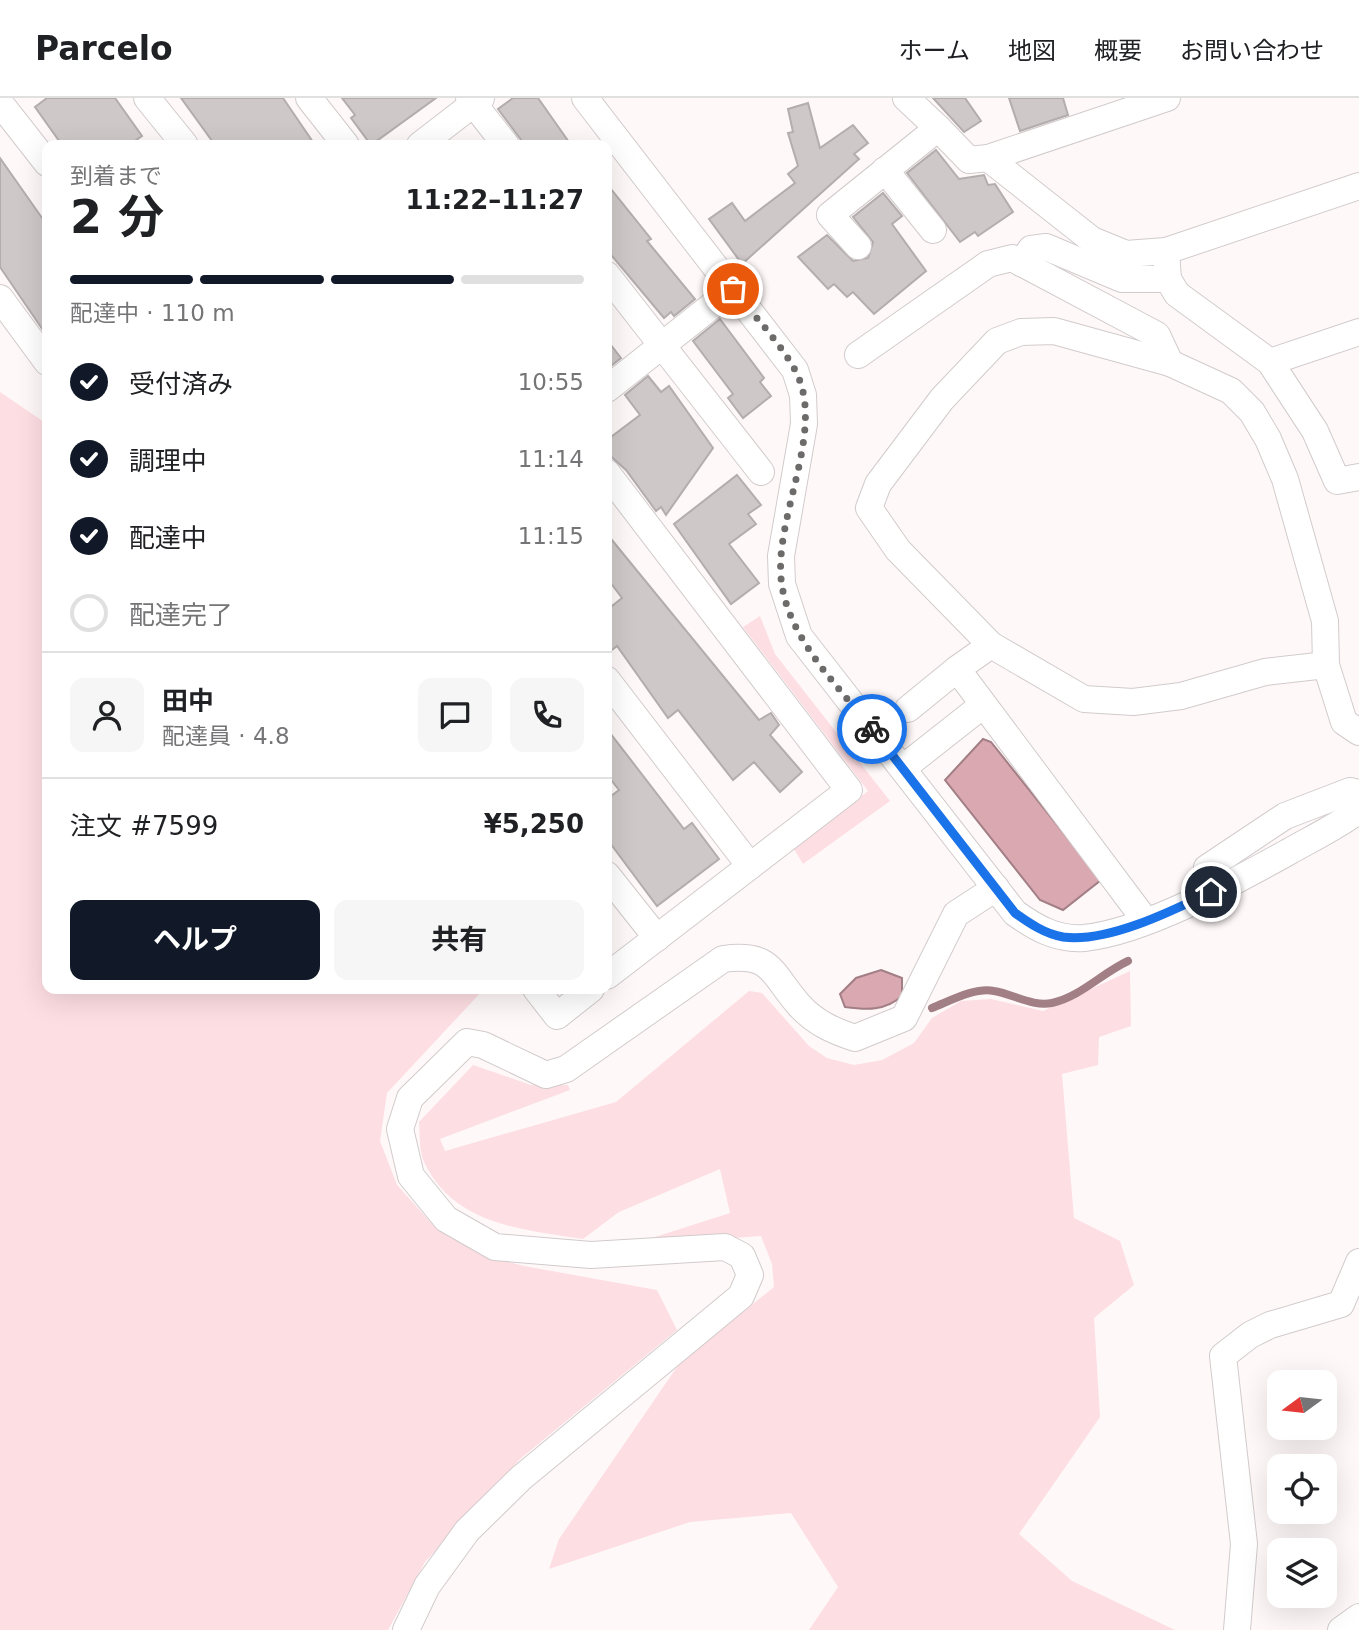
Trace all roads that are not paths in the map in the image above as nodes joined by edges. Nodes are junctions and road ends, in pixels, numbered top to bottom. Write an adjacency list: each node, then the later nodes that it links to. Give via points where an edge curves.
1 (147, 98): 9 (street)
2 (309, 98): 10 (street)
3 (585, 98): 23 (street)
4 (906, 98): 8 (street)
5 (1167, 98): 14 (street)
6 (475, 100): 11 (street); 12 (street)
7 (0, 103): 13 (street)
8 (938, 128): 14 (street, via 970,160); 15 (street)
9 (181, 140)
10 (342, 140)
11 (427, 140)
12 (503, 140)
13 (42, 157)
14 (988, 158): 19 (street, via 1092,240 1126,254)
15 (886, 170): 17 (street); 18 (street, via 830,215)
16 (1359, 186): 19 (street)
17 (933, 230)
18 (858, 246)
19 (1166, 251): 21 (street)
20 (1021, 263): 21 (street, via 1031,248 1046,247 1122,279); 28 (street, via 1012,258 988,264); 30 (street, via 1157,335)
21 (1168, 279): 29 (street, via 1177,295)
22 (612, 281): 26 (street)
23 (733, 289): 26 (street); 42 (street, via 795,370 803,395 804,424 781,556 788,606 799,636)
24 (0, 298): 27 (street)
25 (1359, 332): 29 (street)
26 (662, 346): 31 (street); 32 (street)
27 (42, 355)
28 (858, 355)
29 (1270, 362): 33 (street, via 1315,431 1337,481)
30 (1170, 363): 35 (street, via 1054,331 1021,332 998,341 942,399 878,484 869,508 898,550); 36 (street, via 1231,391 1252,412 1268,439 1285,479 1325,621)
31 (612, 385)
32 (761, 472)
33 (1359, 477)
34 (612, 479): 45 (street, via 849,790)
35 (990, 645): 36 (street, via 1084,699 1133,702 1181,696 1265,672); 37 (street)
36 (1326, 665): 41 (street, via 1344,722)
37 (957, 669): 39 (street); 40 (street)
38 (612, 687): 45 (street)
39 (984, 705): 42 (street); 49 (street)
40 (908, 709)
41 (1359, 732)
42 (903, 768): 47 (street)
43 (1359, 793): 48 (street, via 1350,790 1285,816 1207,868)
44 (1359, 810): 48 (street)
45 (750, 866): 50 (street)
46 (612, 880): 50 (street)
47 (996, 888): 49 (street, via 1015,913 1060,937 1108,933); 56 (street, via 956,914 904,1018 855,1038 827,1028 801,1007 769,966 748,955 723,959 566,1069 546,1075 467,1042 410,1098 400,1129 411,1176 446,1219 495,1247 591,1255 725,1247 743,1256 750,1275 741,1296 521,1478 467,1531 427,1586)
48 (1211, 892): 49 (street)
49 (1145, 920)
50 (657, 938): 51 (street)
51 (612, 972)
52 (540, 994): 53 (street, via 557,1016)
53 (585, 994)
54 (1359, 1262): 57 (street, via 1341,1304 1270,1325 1223,1356 1244,1544)
55 (1359, 1617): 58 (street)
56 (406, 1630)
57 (1237, 1630)
58 (1341, 1630)

